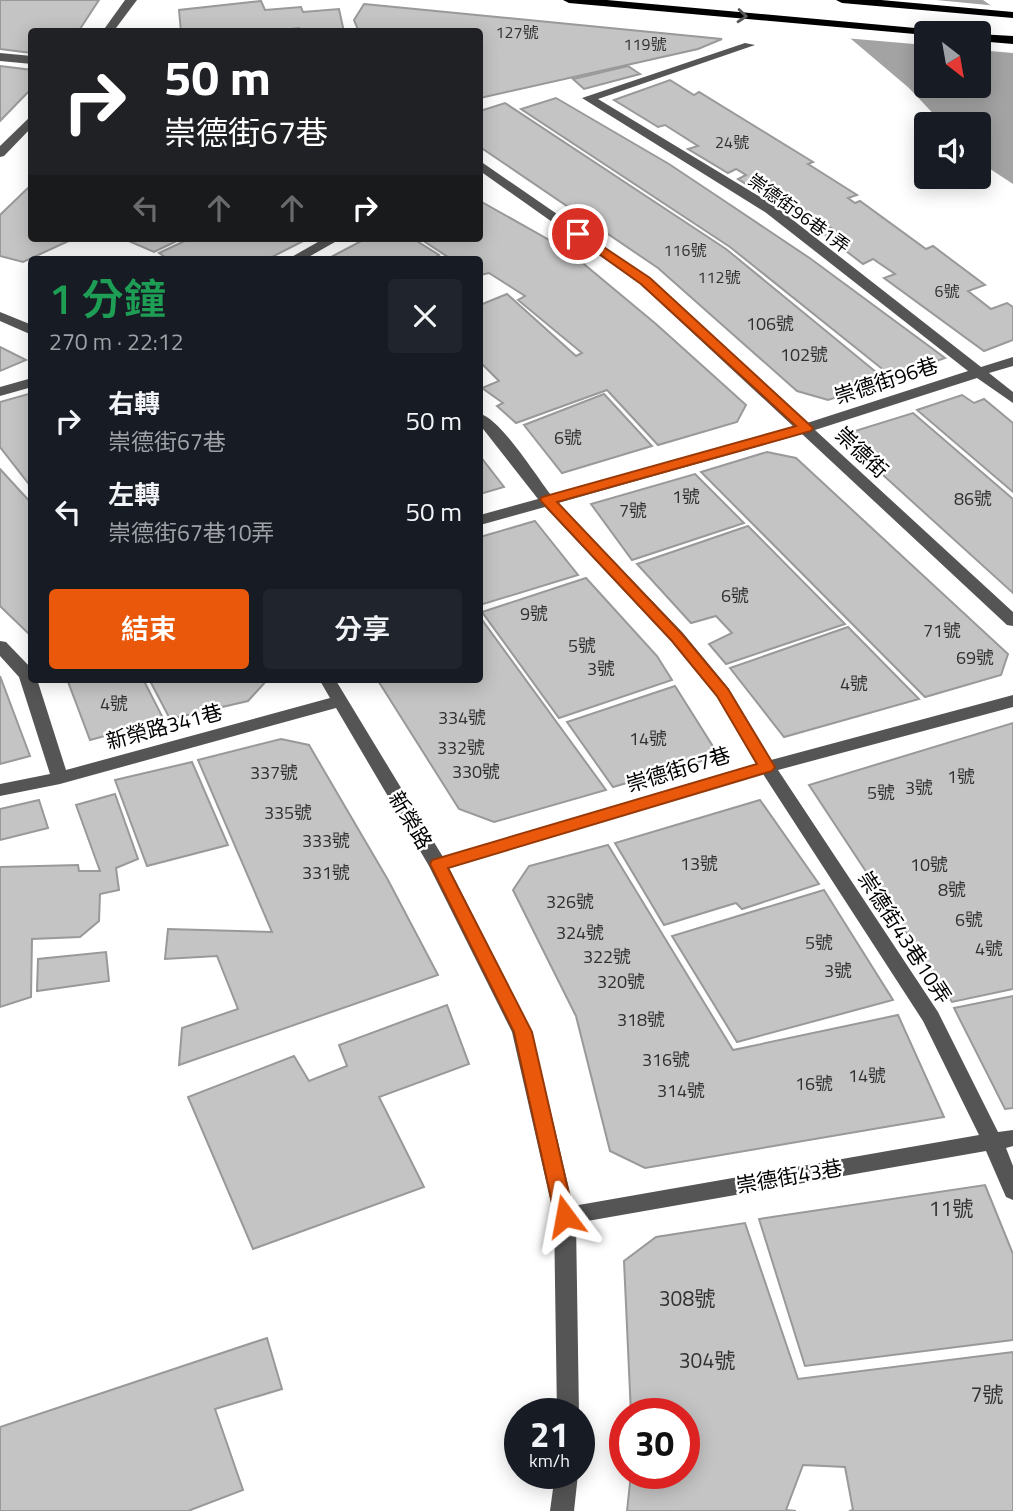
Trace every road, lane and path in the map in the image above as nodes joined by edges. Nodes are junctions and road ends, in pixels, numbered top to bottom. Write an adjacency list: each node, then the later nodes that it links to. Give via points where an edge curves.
1 (131, 0): 5 (street)
2 (569, 0): 6 (main road, one-way to 6)
3 (842, 0): 4 (main road)
4 (1013, 15)
5 (110, 28)
6 (914, 31)
7 (991, 38): 8 (main road)
8 (1013, 40)
9 (749, 46): 20 (street, 崇德街96巷1弄, via 588,98 770,209)
10 (0, 57): 11 (street)
11 (28, 60)
12 (28, 123): 13 (street)
13 (2, 150)
14 (483, 171): 25 (street, 崇德街, via 645,281)
15 (328, 242): 16 (street)
16 (305, 256)
17 (0, 316): 18 (street)
18 (28, 329)
19 (1013, 361): 20 (street, 崇德街96巷)
20 (979, 373): 23 (street, 崇德街96巷1弄); 25 (street, 崇德街96巷)
21 (28, 383): 22 (street)
22 (0, 392)
23 (1013, 399)
24 (483, 421): 26 (street, 崇德街43巷10弄)
25 (806, 428): 26 (street, 崇德街96巷); 28 (street, 崇德街)
26 (547, 500): 27 (street, 崇德街96巷); 35 (street, 崇德街43巷10弄, via 677,637 723,693)
27 (483, 519)
28 (1013, 621)
29 (0, 646): 30 (street)
30 (28, 678)
31 (30, 683): 36 (street)
32 (329, 683): 33 (street, 新榮路)
33 (340, 701): 36 (street, 新榮路341巷); 38 (street, 新榮路)
34 (1013, 701): 35 (street, 崇德街67巷)
35 (767, 767): 38 (street, 崇德街67巷); 40 (street, 崇德街43巷10弄, via 931,1017)
36 (61, 778): 37 (street, 新榮路341巷)
37 (0, 790)
38 (438, 864): 42 (street, 新榮路, via 523,1032)
39 (1013, 1138): 40 (street, 崇德街43巷)
40 (992, 1140): 41 (street, 崇德街43巷10弄); 42 (street, 崇德街43巷)
41 (1013, 1191)
42 (565, 1216): 43 (street, 新榮路)
43 (568, 1398)
44 (565, 1489): 45 (street)
45 (562, 1511)

